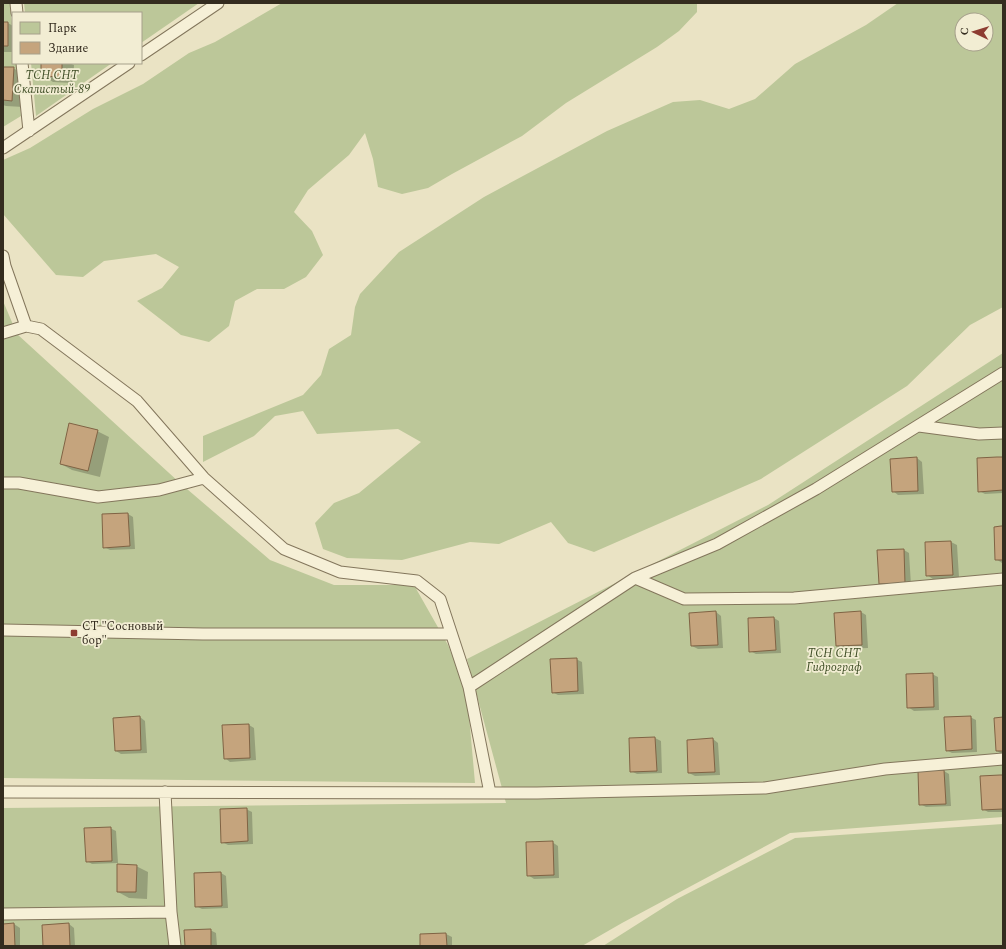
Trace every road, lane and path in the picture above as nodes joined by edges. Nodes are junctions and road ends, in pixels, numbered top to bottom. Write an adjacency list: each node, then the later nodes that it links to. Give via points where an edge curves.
1 (211, 5): 2 (lane)
2 (142, 54)
3 (22, 64): 5 (lane)
4 (128, 64): 5 (lane)
5 (29, 131): 6 (lane)
6 (3, 148)
7 (3, 256): 8 (lane)
8 (26, 326): 9 (lane); 13 (lane, via 41,329 137,401)
9 (3, 333)
10 (1003, 374): 11 (lane)
11 (918, 426): 12 (lane, via 979,434); 15 (lane, via 816,489 717,544)
12 (1003, 432)
13 (204, 478): 14 (lane, via 159,490 98,497 19,482); 18 (lane, via 284,549 340,572 417,582 440,599)
14 (3, 482)
15 (635, 578): 16 (lane, via 684,599 794,598); 19 (lane)
16 (1003, 579)
17 (3, 630): 18 (lane, via 203,634)
18 (451, 634): 19 (lane)
19 (470, 687): 23 (lane)
20 (1003, 759): 23 (lane, via 885,769 765,788)
21 (3, 792): 22 (lane)
22 (165, 792): 23 (lane); 24 (lane)
23 (490, 793)
24 (171, 912): 25 (lane); 26 (lane)
25 (3, 914)
26 (175, 946)

